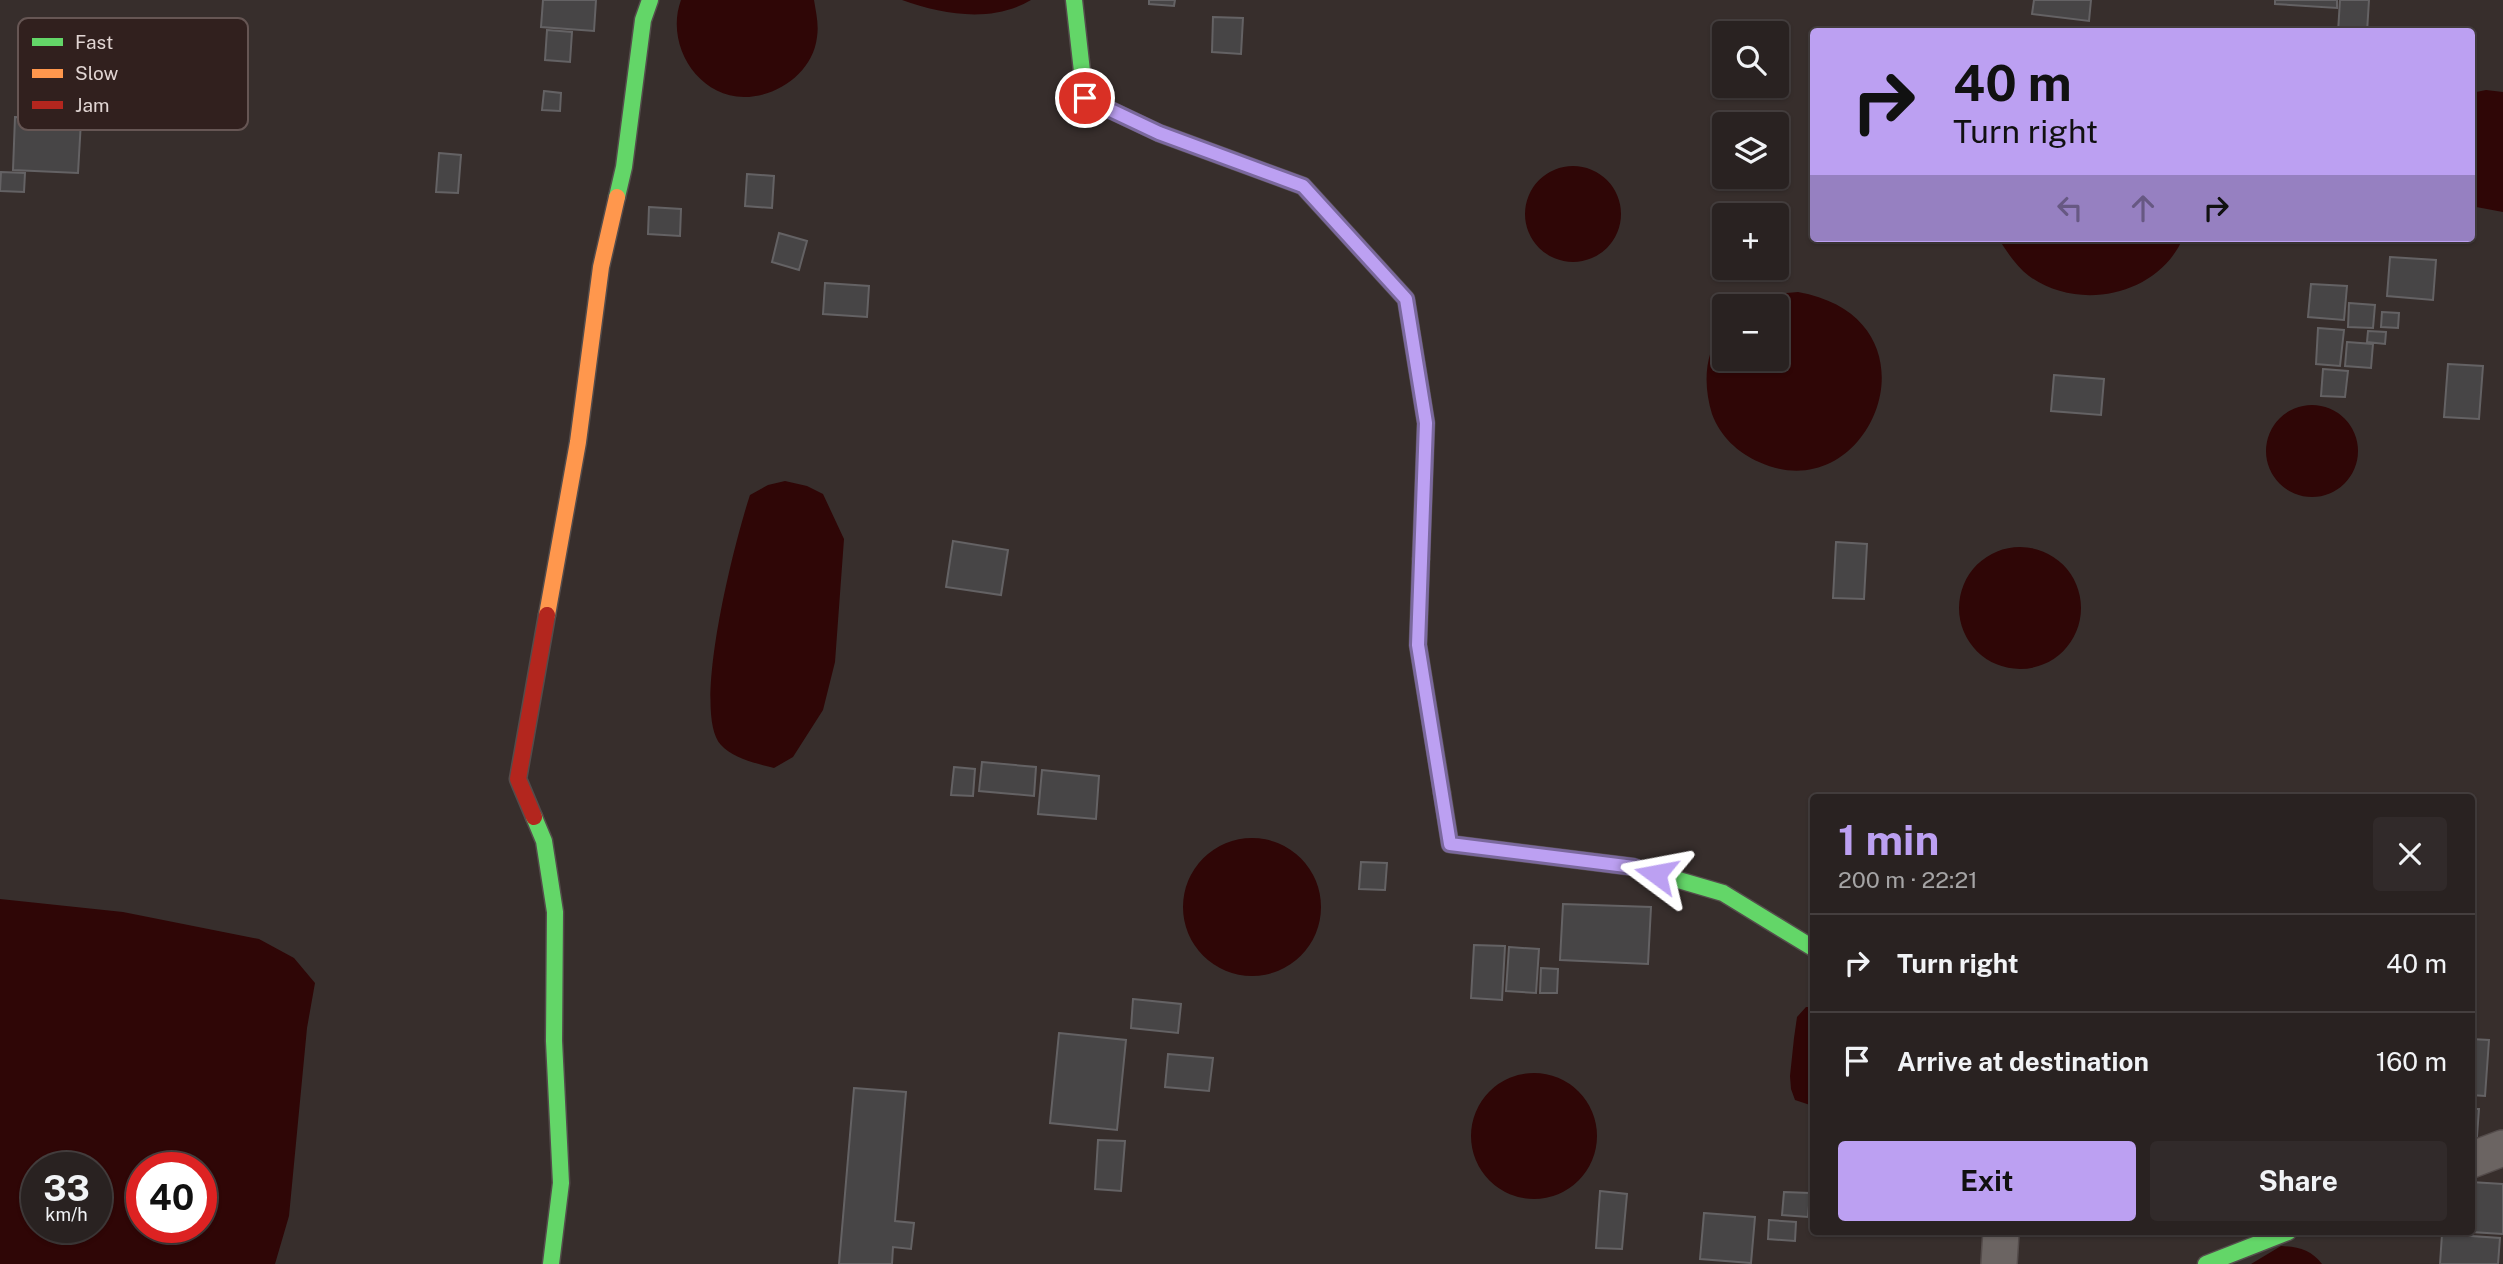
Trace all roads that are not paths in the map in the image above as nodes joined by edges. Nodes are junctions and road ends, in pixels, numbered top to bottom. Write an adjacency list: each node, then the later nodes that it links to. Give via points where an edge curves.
1 (650, 0): 8 (street, via 643,20 624,167 601,267 578,442 518,779 544,841 555,912 554,1041 561,1183)
2 (1074, 0): 3 (street, via 1085,98 1159,133 1303,186 1406,299 1426,423 1418,645 1450,844 1634,867 1723,893)
3 (1810, 946)
4 (2503, 1148): 5 (street)
5 (2475, 1158)
6 (2001, 1235): 9 (street)
7 (2280, 1235): 10 (street)
8 (551, 1264)
9 (1999, 1264)
10 (2206, 1264)

